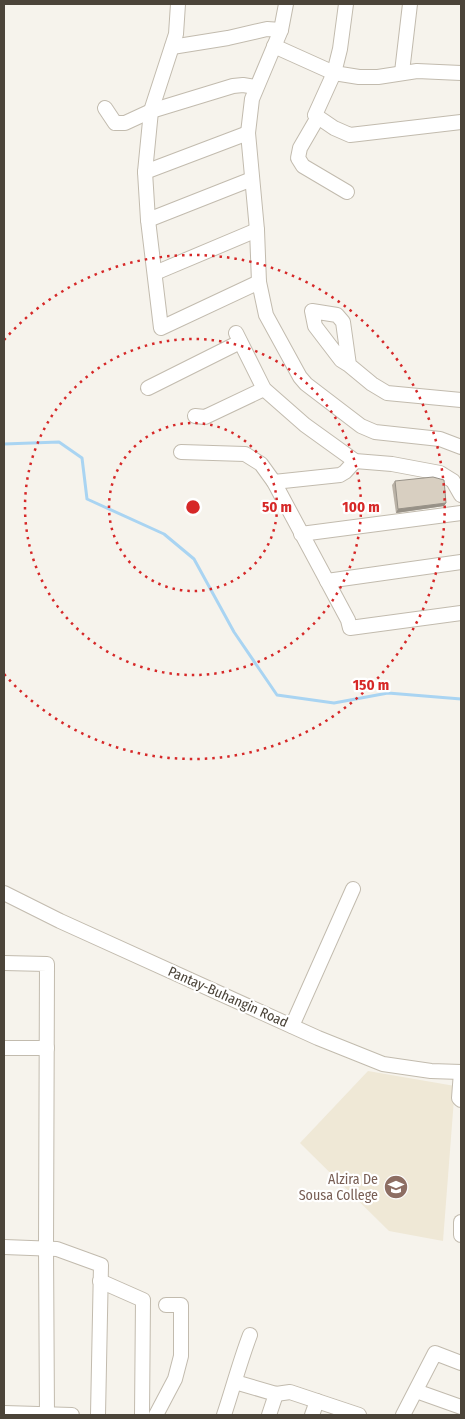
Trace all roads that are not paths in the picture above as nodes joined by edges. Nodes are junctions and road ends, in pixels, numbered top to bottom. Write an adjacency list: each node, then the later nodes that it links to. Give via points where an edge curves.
1 (178, 4): 7 (street)
2 (286, 4): 5 (street)
3 (346, 4): 8 (street)
4 (410, 4): 9 (street)
5 (281, 30): 6 (street); 7 (street, via 267,29)
6 (274, 46): 8 (street); 11 (street)
7 (172, 47): 13 (street)
8 (334, 72): 9 (street, via 359,78); 14 (street, via 315,115)
9 (402, 72): 10 (street)
10 (461, 73)
11 (256, 87): 13 (street, via 233,86); 16 (street)
12 (105, 108): 13 (street, via 115,123 125,123)
13 (151, 111): 17 (street)
14 (318, 117): 15 (street, via 350,135); 19 (street, via 300,148 298,158 303,166)
15 (461, 122)
16 (248, 133): 17 (street); 18 (street)
17 (145, 172): 20 (street)
18 (252, 179): 20 (street); 21 (street)
19 (348, 192)
20 (148, 220): 22 (street)
21 (257, 230): 22 (street); 23 (street)
22 (155, 273): 23 (street, via 161,328)
23 (259, 282): 29 (street, via 266,315 306,384 361,426 375,432 440,439)
24 (349, 365): 27 (street, via 387,393)
25 (148, 388): 26 (street, via 238,338)
26 (264, 389): 28 (street, via 205,417); 31 (street)
27 (461, 400)
28 (195, 416)
29 (461, 447)
30 (181, 452): 32 (street, via 245,454 261,464)
31 (354, 461): 32 (street, via 340,475); 33 (street, via 440,473 453,481)
32 (274, 482): 35 (street)
33 (461, 495)
34 (461, 513): 35 (street)
35 (301, 534): 37 (street)
36 (461, 562): 37 (street)
37 (326, 581): 38 (street, via 350,628)
38 (461, 613)
39 (353, 889): 42 (street)
40 (4, 893): 42 (street, Pantay-Buhangin Road)
41 (4, 964): 44 (street, via 47,964)
42 (292, 1026): 45 (street, Pantay-Buhangin Road, via 383,1064)
43 (4, 1048): 44 (street)
44 (47, 1048): 50 (street)
45 (461, 1072): 46 (street)
46 (461, 1100)
47 (461, 1222): 48 (street)
48 (461, 1235)
49 (4, 1247): 50 (street)
50 (46, 1248): 51 (street, via 101,1264); 61 (street)
51 (100, 1281): 63 (street); 64 (street, via 143,1300)
52 (166, 1305): 65 (street, via 181,1305 181,1356 175,1379)
53 (250, 1334): 55 (street)
54 (461, 1364): 56 (street, via 435,1353)
55 (235, 1382): 57 (street); 66 (street)
56 (416, 1390): 59 (street); 70 (street)
57 (276, 1394): 58 (street, via 290,1392); 67 (street)
58 (317, 1401): 68 (street); 69 (street)
59 (461, 1407)
60 (4, 1413): 61 (street)
61 (47, 1415): 62 (street)
62 (72, 1415)
63 (98, 1415)
64 (142, 1415)
65 (156, 1415)
66 (224, 1415)
67 (269, 1415)
68 (312, 1415)
69 (355, 1415)
70 (403, 1415)

